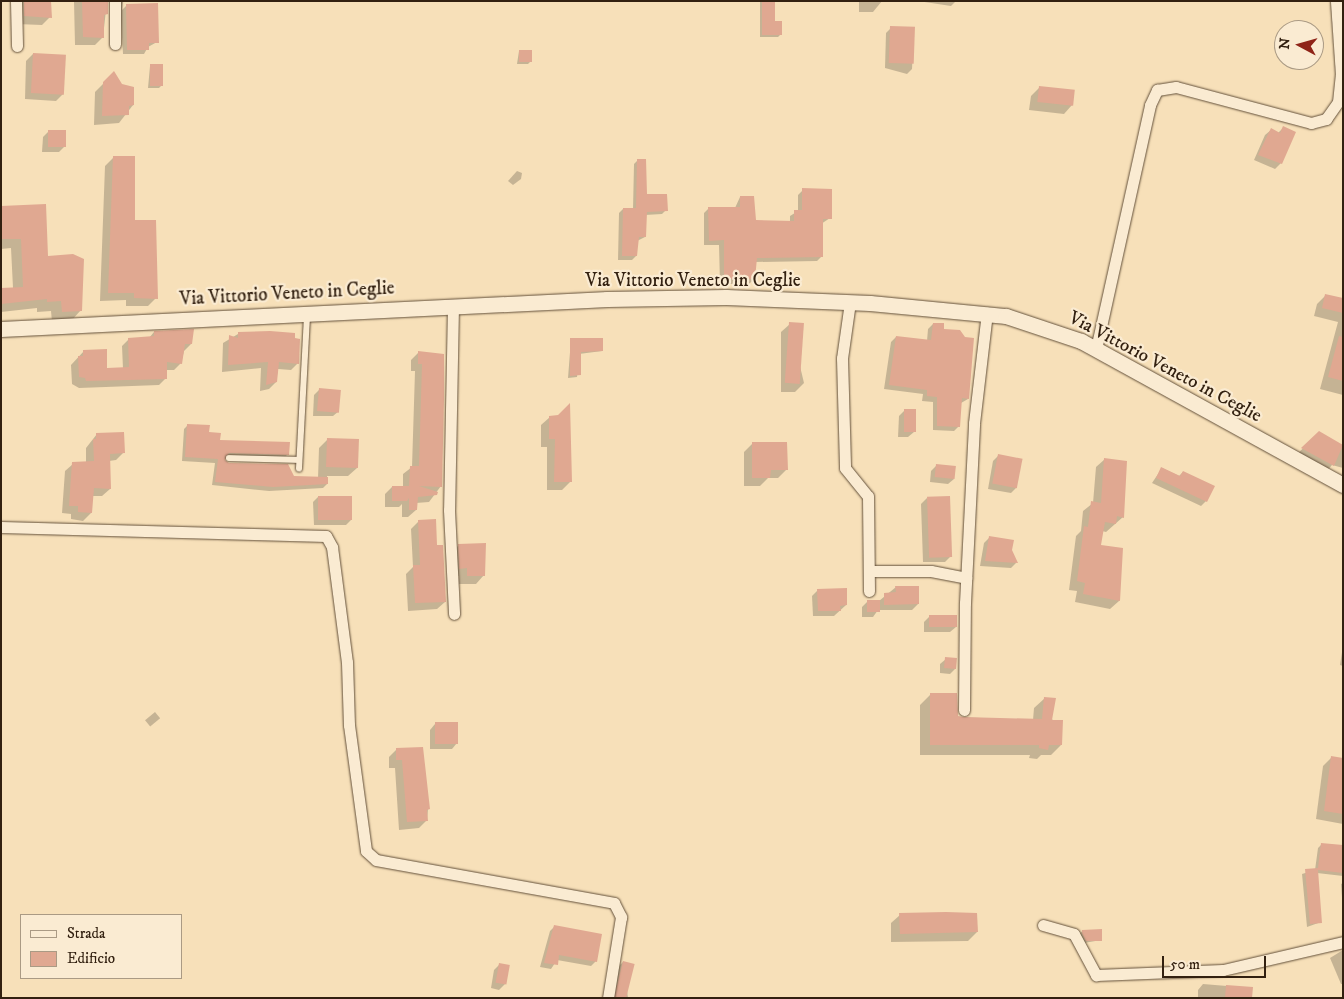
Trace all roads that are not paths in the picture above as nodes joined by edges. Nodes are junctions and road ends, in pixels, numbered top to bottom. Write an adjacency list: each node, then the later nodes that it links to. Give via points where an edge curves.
1 (16, 1): 5 (street)
2 (115, 1): 4 (street)
3 (1336, 1): 11 (street, via 1341,75 1338,102 1326,119 1311,123 1176,87 1157,90 1150,105)
4 (115, 44)
5 (17, 46)
6 (850, 302): 7 (main road, Via Vittorio Veneto in Ceglie, via 726,297); 9 (main road, Via Vittorio Veneto in Ceglie); 17 (street, via 842,358 845,468 868,496)
7 (453, 306): 8 (main road, Via Vittorio Veneto in Ceglie); 20 (street, via 449,510)
8 (307, 313): 10 (main road, Via Vittorio Veneto in Ceglie); 13 (lane)
9 (987, 313): 11 (main road, Via Vittorio Veneto in Ceglie, via 1041,326); 18 (street, via 974,423)
10 (1, 329)
11 (1096, 349): 15 (main road, Via Vittorio Veneto in Ceglie)
12 (229, 458): 13 (lane)
13 (299, 460): 14 (lane)
14 (299, 469)
15 (1343, 485)
16 (1, 527): 24 (street, via 326,536 332,546 347,662 349,725 366,851 376,860 614,903 621,917)
17 (870, 571): 18 (street, via 931,570); 19 (street)
18 (966, 578): 21 (street)
19 (869, 591)
20 (454, 614)
21 (964, 710)
22 (1043, 925): 23 (street, via 1074,934 1096,975 1223,970)
23 (1343, 942)
24 (608, 998)

